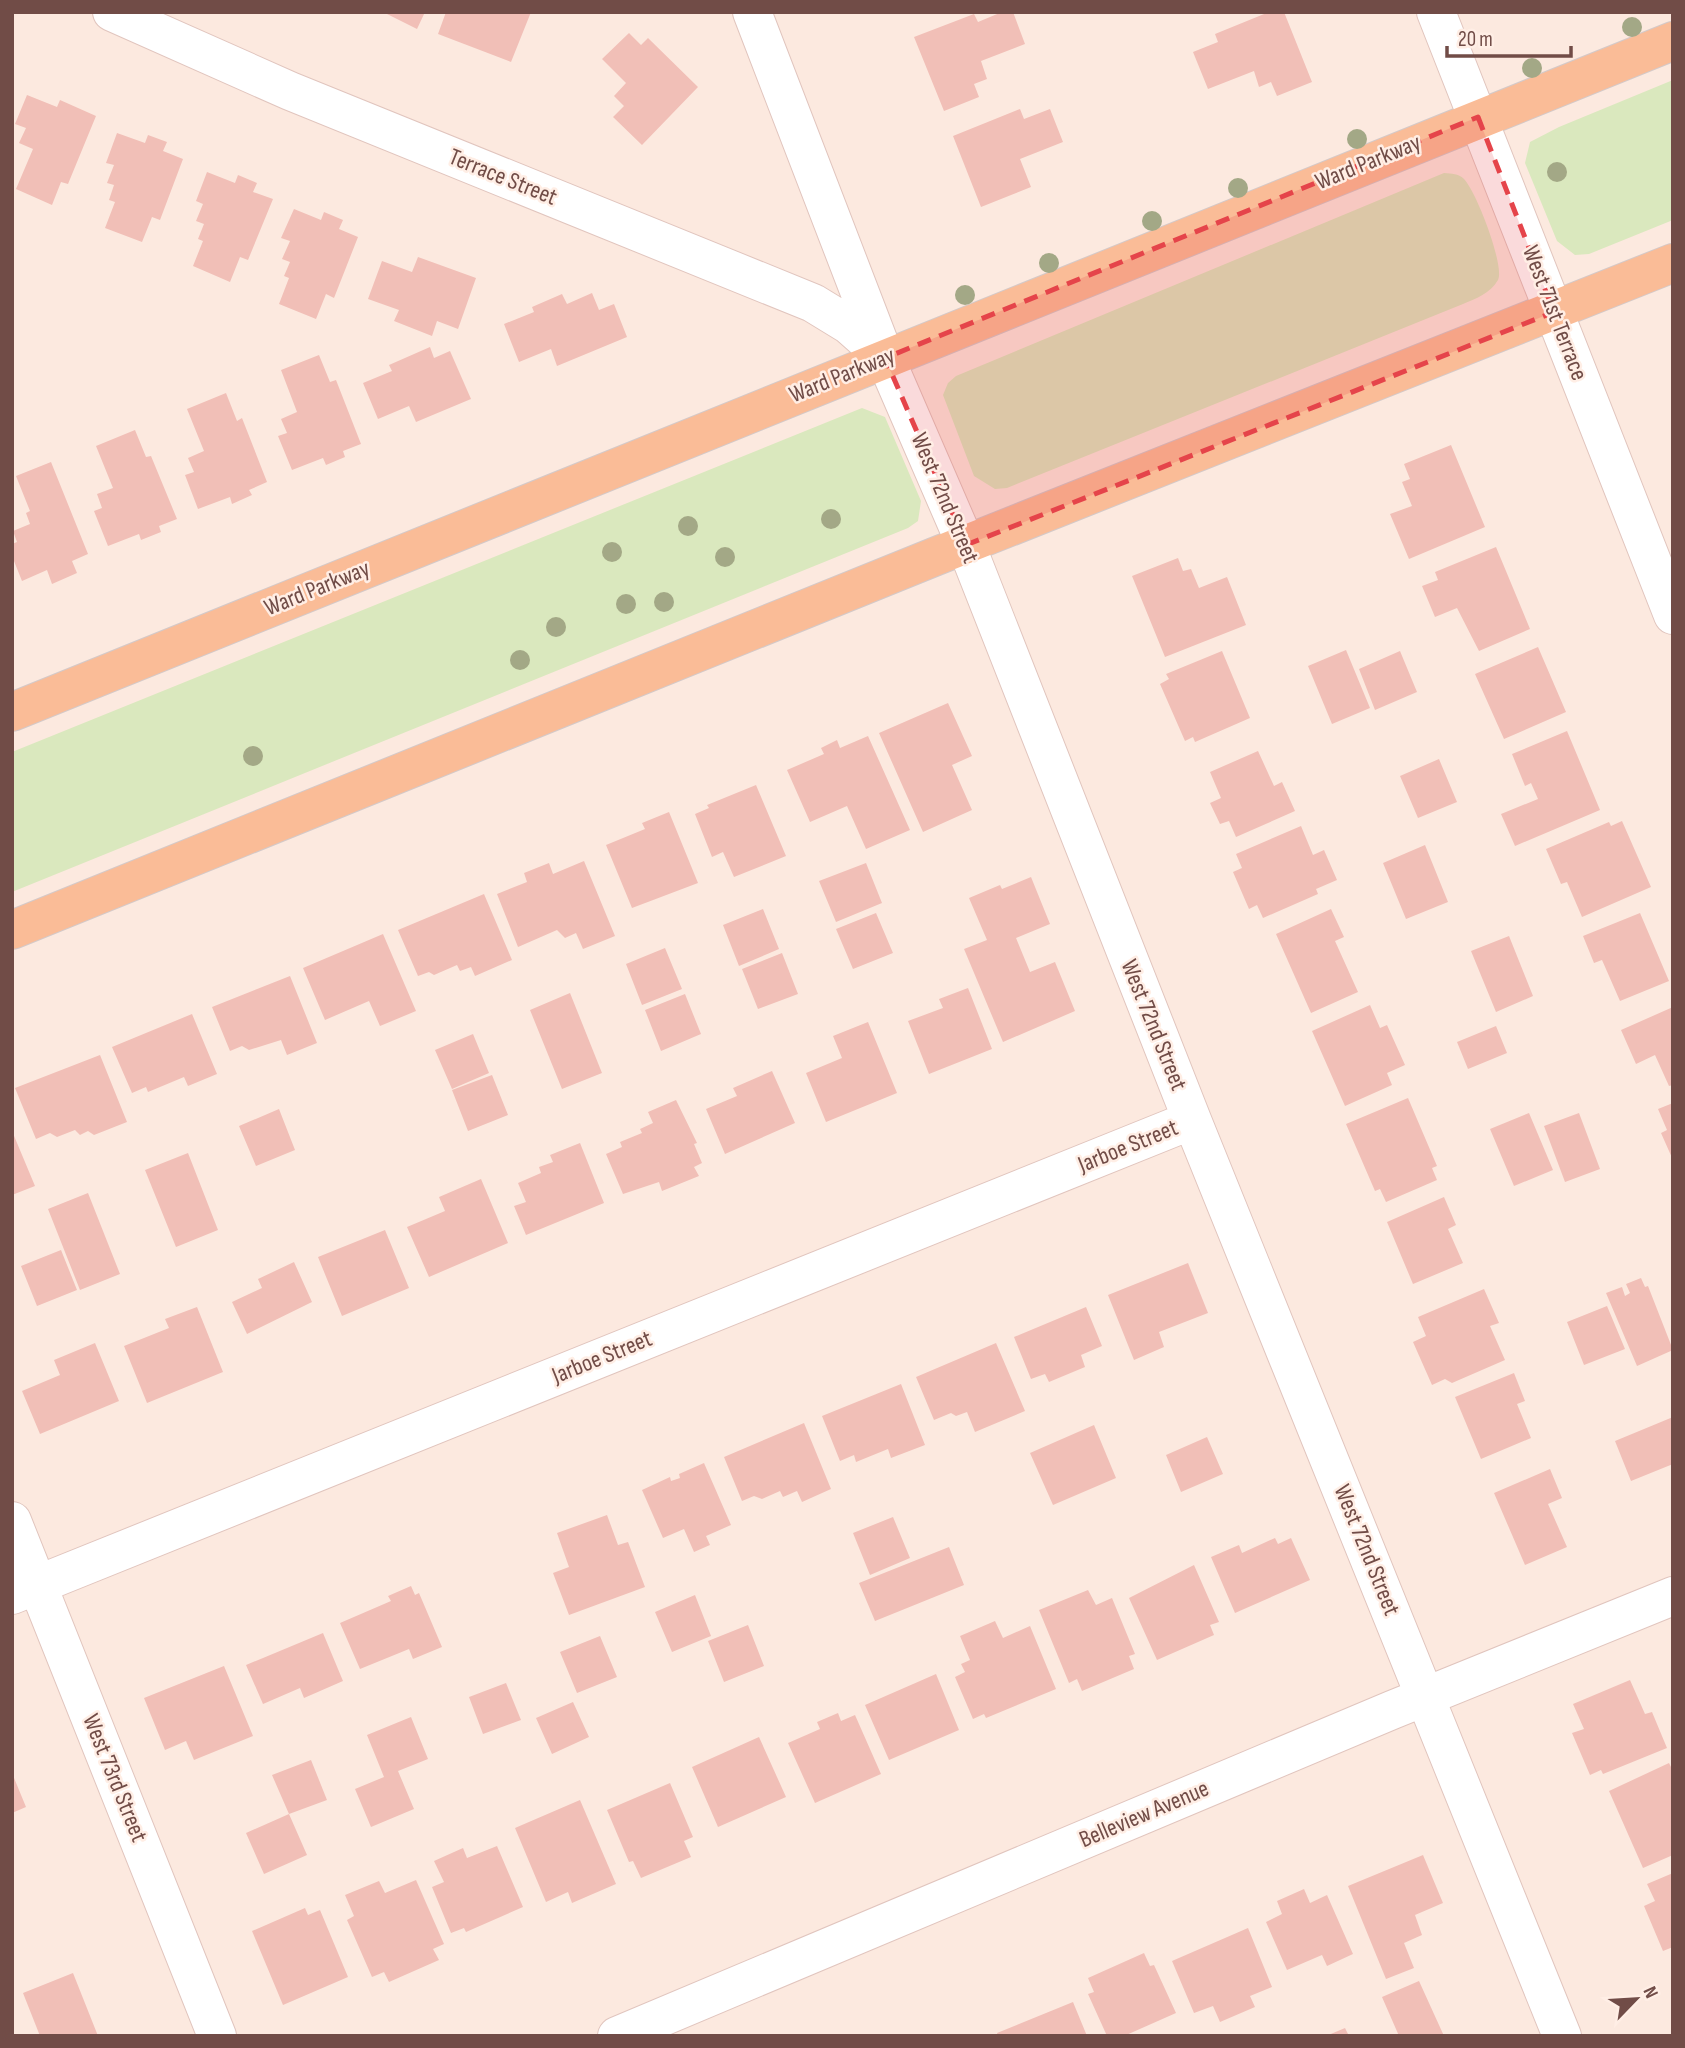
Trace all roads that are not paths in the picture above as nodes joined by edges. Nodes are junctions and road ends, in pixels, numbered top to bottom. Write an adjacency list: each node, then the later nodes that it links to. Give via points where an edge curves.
1 (112, 12): 6 (street, Terrace Street)
2 (155, 12): 6 (street)
3 (752, 12): 10 (street, West 72nd Street)
4 (1436, 12): 7 (street, West 71st Terrace)
5 (1673, 41): 7 (main road, Ward Parkway)
6 (208, 54): 10 (street, Terrace Street, via 813,303 849,325)
7 (1478, 117): 9 (street, West 71st Terrace); 10 (main road, Ward Parkway)
8 (1673, 263): 9 (main road)
9 (1554, 312): 11 (main road); 12 (street, West 71st Terrace)
10 (885, 358): 11 (street, West 72nd Street); 13 (main road, Ward Parkway)
11 (966, 545): 14 (main road); 15 (street, West 72nd Street)
12 (1673, 615)
13 (12, 712)
14 (12, 930)
15 (1192, 1120): 17 (street, Jarboe Street); 19 (street, West 72nd Street)
16 (12, 1521): 17 (street, West 73rd Street)
17 (25, 1590): 20 (street, West 73rd Street)
18 (1673, 1596): 19 (street, Belleview Avenue)
19 (1427, 1696): 21 (street, Belleview Avenue); 22 (street, West 72nd Street)
20 (217, 2036)
21 (617, 2036)
22 (1562, 2036)

